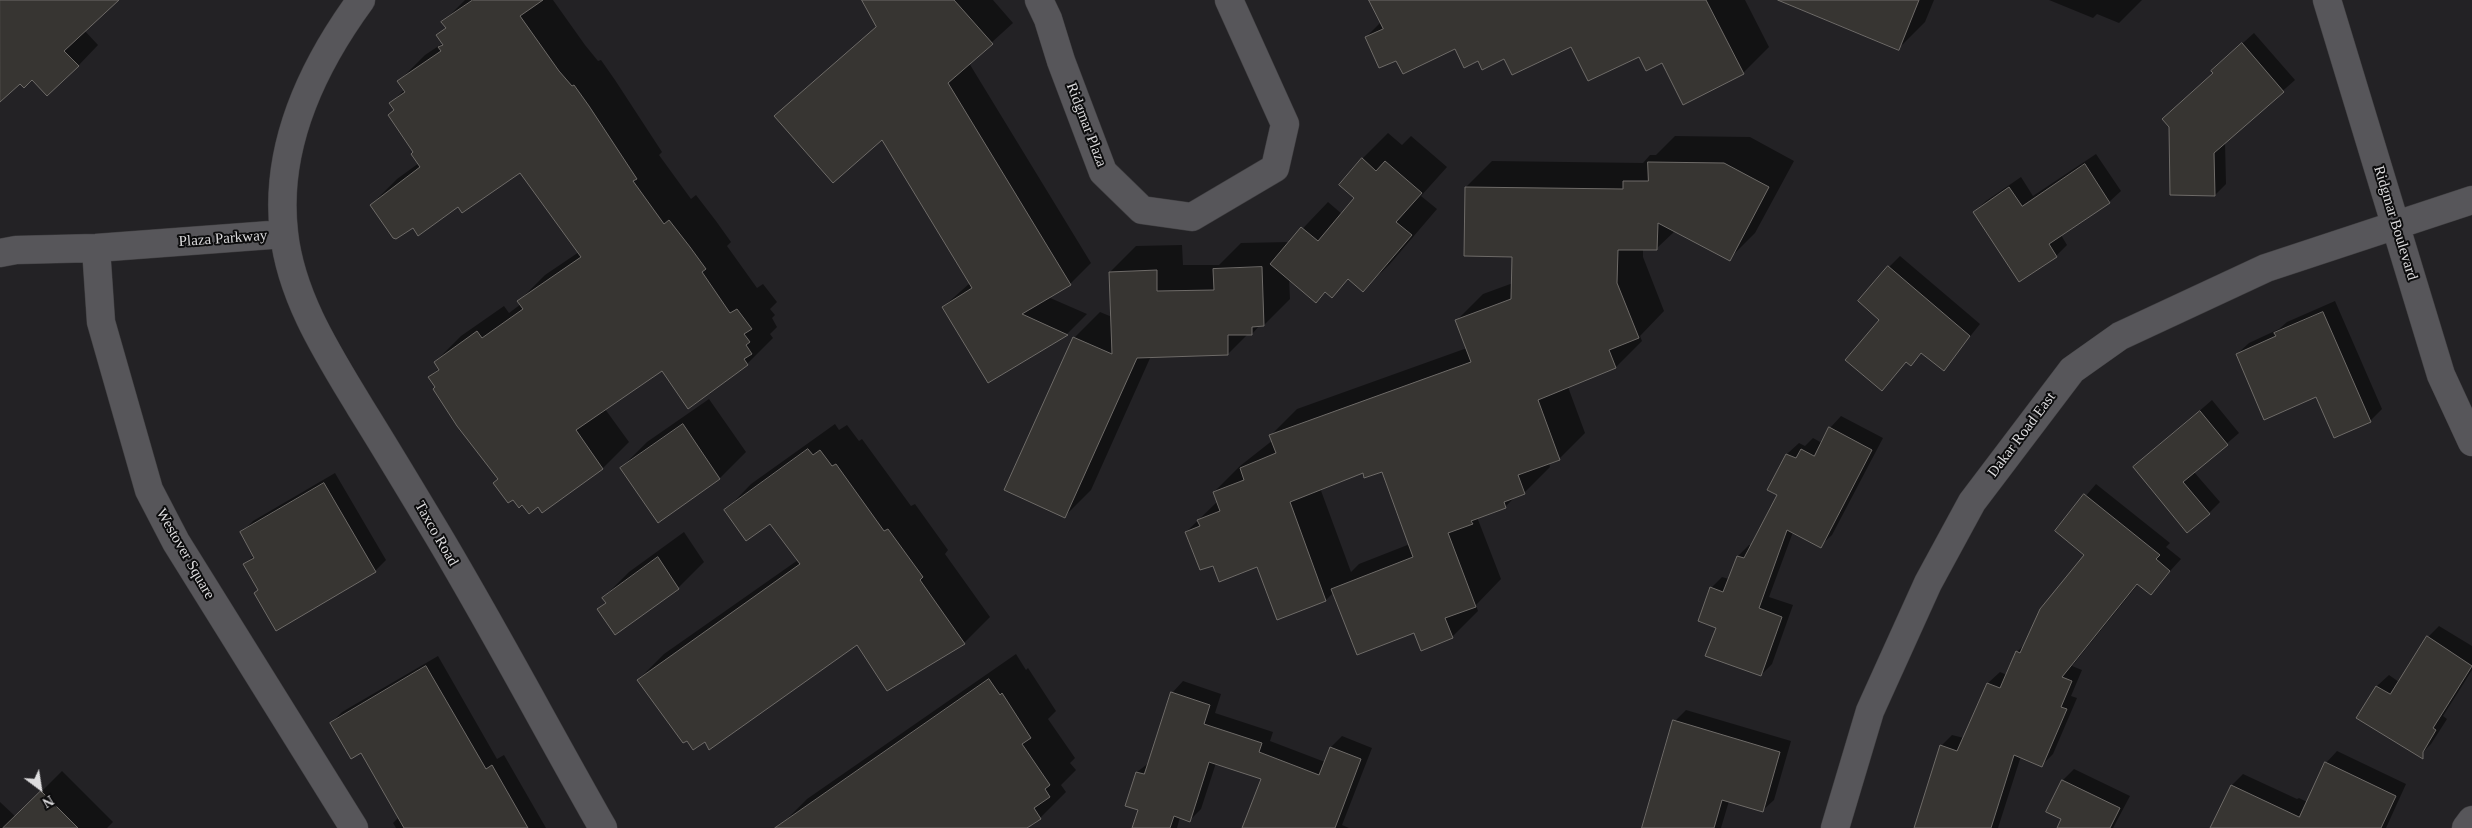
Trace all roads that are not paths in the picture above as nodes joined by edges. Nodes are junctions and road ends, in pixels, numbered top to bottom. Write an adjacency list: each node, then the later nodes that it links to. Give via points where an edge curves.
1 (361, 0): 7 (street, Plaza Parkway, via 337,32 313,78 285,157)
2 (1039, 0): 3 (street, Ridgmar Plaza, via 1103,172 1142,210 1192,217 1275,168 1285,124)
3 (1229, 0)
4 (2327, 0): 6 (street, Ridgmar Boulevard)
5 (2472, 200): 6 (street, Dakar Road East)
6 (2395, 225): 10 (street, Ridgmar Boulevard, via 2441,375); 14 (street, Dakar Road East, via 2266,268 2120,336 2072,370 1972,502 1928,584 1870,711)
7 (284, 234): 8 (street, Plaza Parkway); 13 (street, Taxco Road, via 298,292 327,352 435,529)
8 (96, 248): 9 (street, Plaza Parkway); 12 (street, Westover Square, via 101,322 149,490 176,542)
9 (0, 253)
10 (2472, 442)
11 (2472, 820): 15 (street)
12 (354, 828)
13 (603, 828)
14 (1835, 828)
15 (2466, 828)

